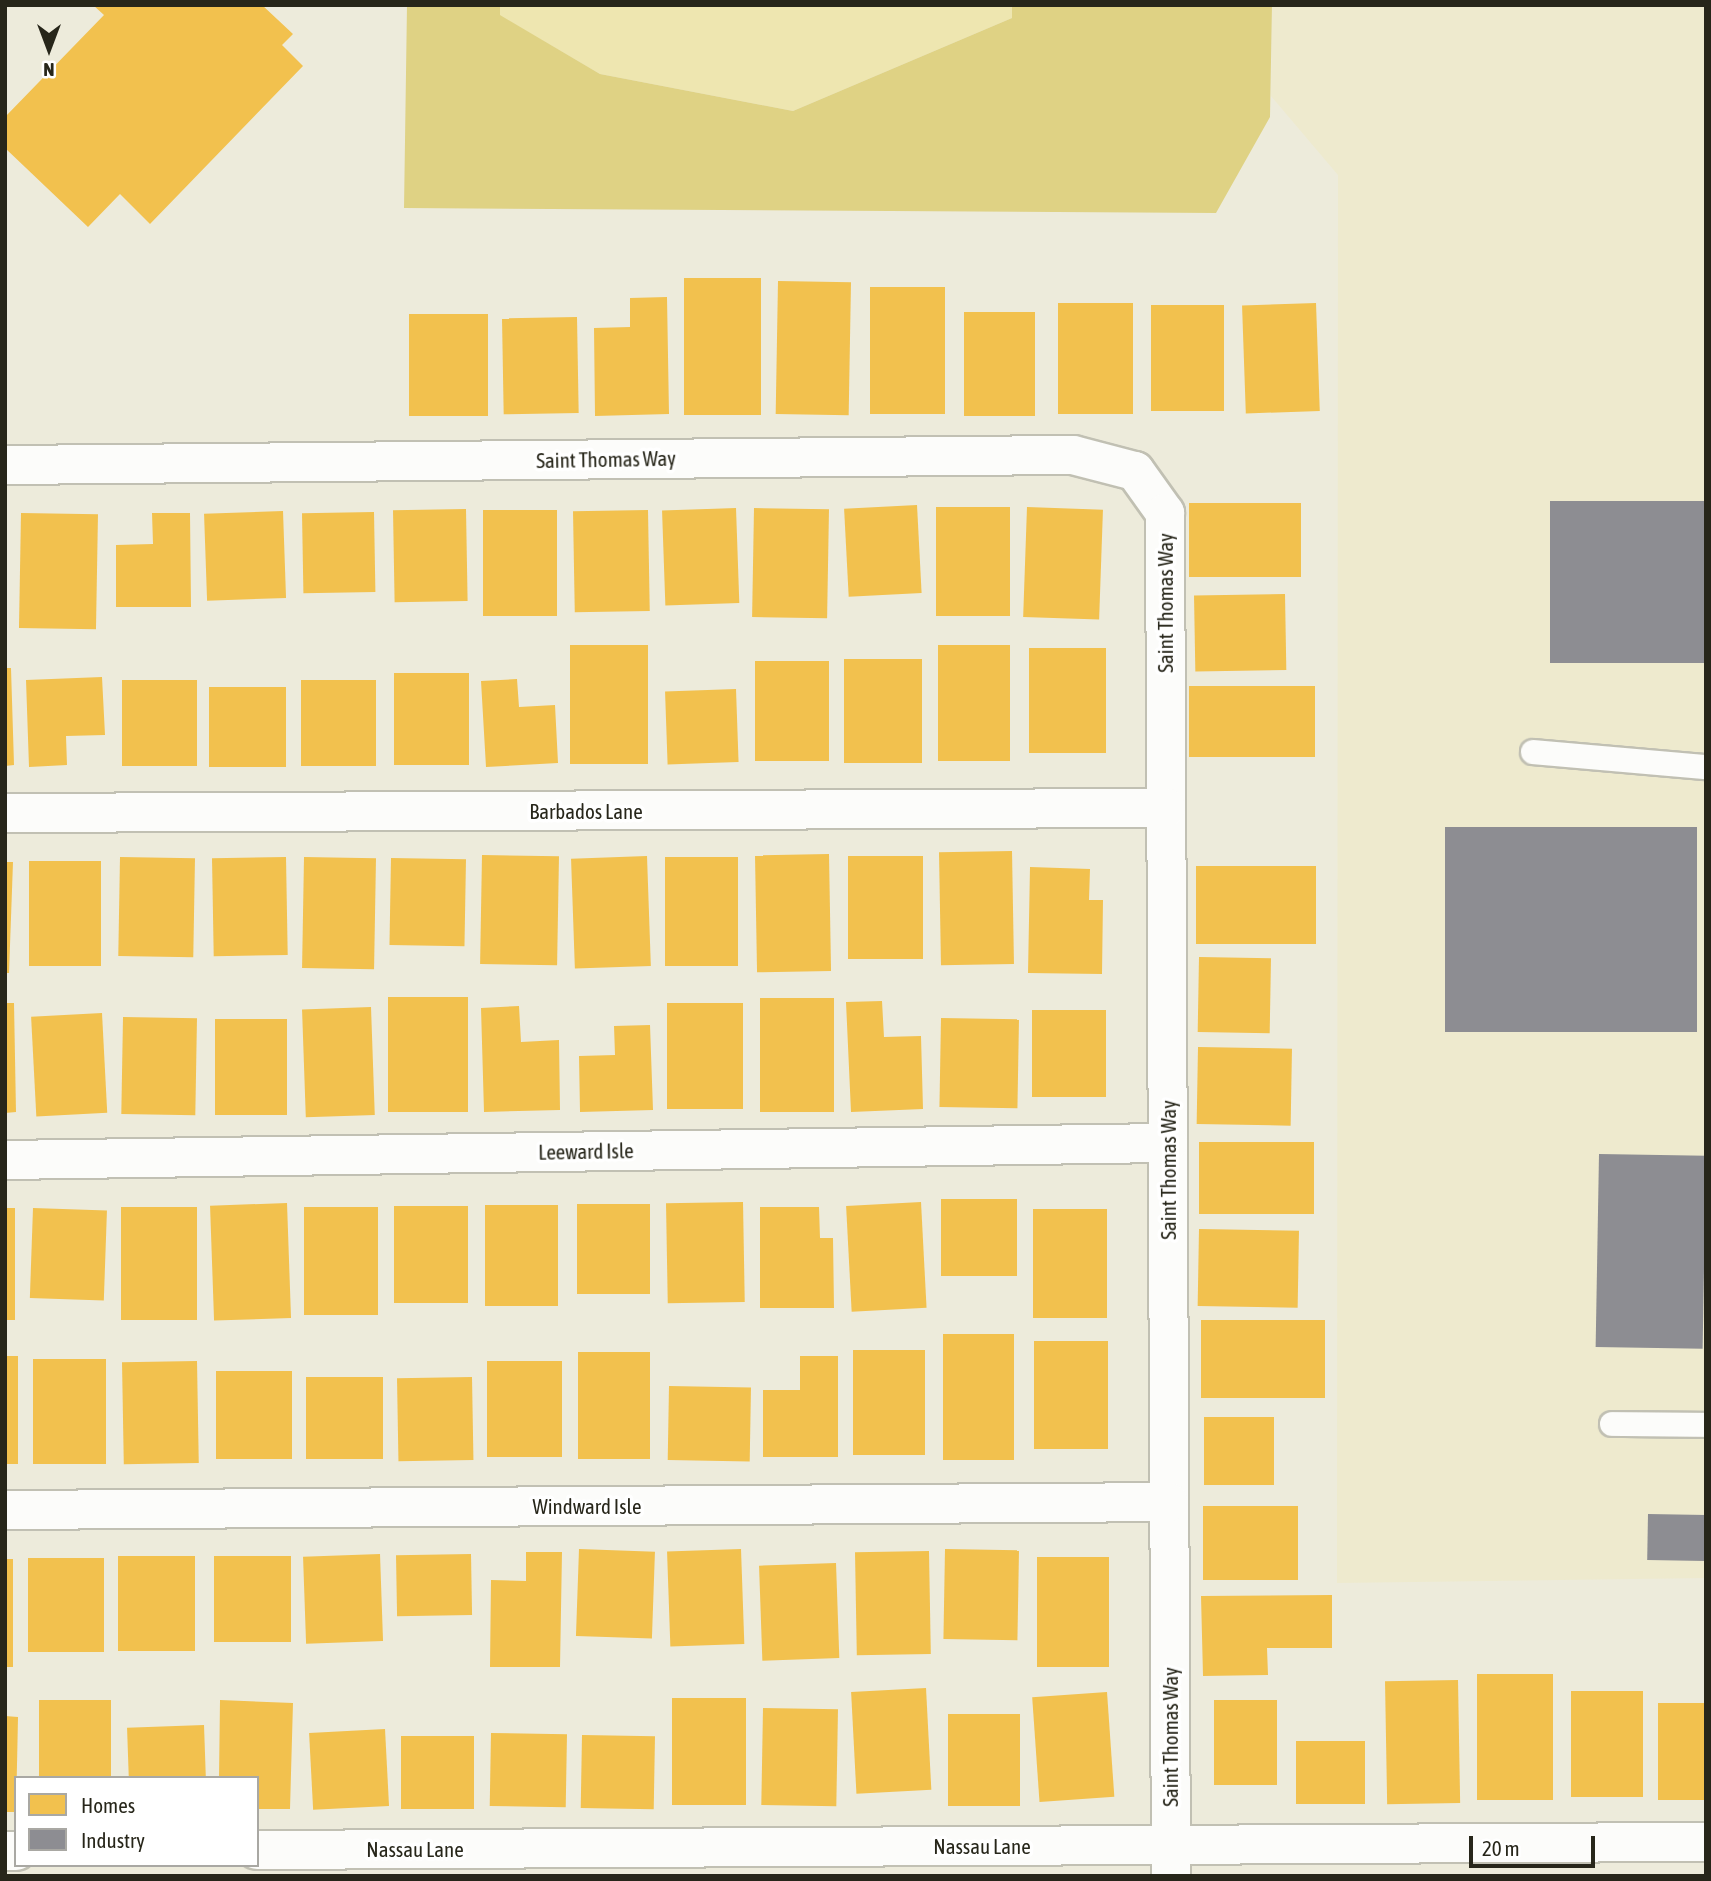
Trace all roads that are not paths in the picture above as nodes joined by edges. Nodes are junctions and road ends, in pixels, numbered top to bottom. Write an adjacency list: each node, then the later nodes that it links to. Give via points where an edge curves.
1 (5, 465): 4 (street, Saint Thomas Way, via 1073,455 1135,471 1164,513)
2 (1533, 752): 3 (lane)
3 (1706, 767)
4 (1166, 808): 5 (street, Barbados Lane); 6 (street, Saint Thomas Way)
5 (5, 813)
6 (1168, 1143): 7 (street, Leeward Isle); 10 (street, Saint Thomas Way)
7 (5, 1160)
8 (1612, 1424): 9 (lane)
9 (1706, 1425)
10 (1169, 1502): 11 (street, Windward Isle); 14 (street, Saint Thomas Way)
11 (5, 1510)
12 (1706, 1842): 14 (street, Nassau Lane)
13 (259, 1850): 14 (street, Nassau Lane)
14 (1171, 1861)

